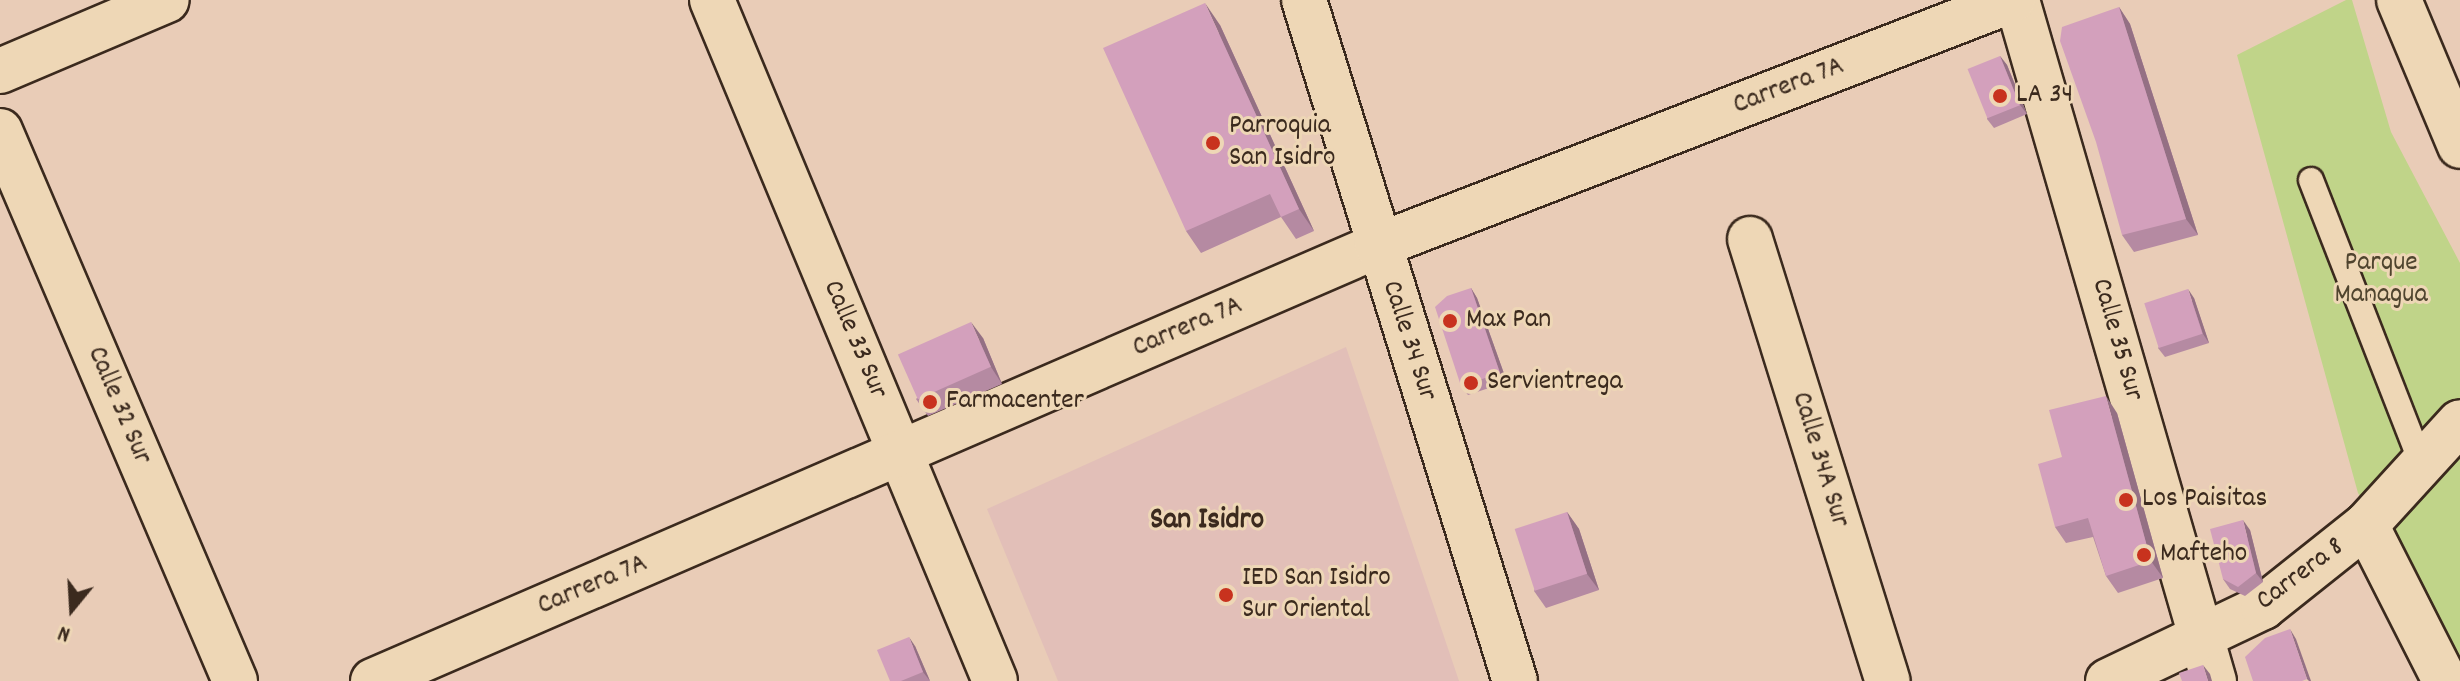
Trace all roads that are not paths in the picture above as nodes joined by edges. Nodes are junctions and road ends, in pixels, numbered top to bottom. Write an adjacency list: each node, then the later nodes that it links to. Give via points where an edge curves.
1 (167, 0): 6 (street)
2 (712, 0): 13 (street, Calle 33 Sur)
3 (1304, 0): 11 (street, Calle 34 Sur)
4 (2015, 0): 11 (street, Carrera 7A); 16 (street, Calle 35 Sur)
5 (2399, 0): 8 (street)
6 (0, 71)
7 (0, 131): 17 (street, Calle 32 Sur)
8 (2460, 146)
9 (2311, 180): 14 (lane)
10 (1750, 239): 21 (street, Calle 34A Sur)
11 (1377, 246): 13 (street, Carrera 7A); 20 (street, Calle 34 Sur)
12 (2460, 422): 14 (street, Carrera 8)
13 (901, 452): 18 (street, Carrera 7A); 19 (street, Calle 33 Sur)
14 (2422, 465): 15 (street, Carrera 8)
15 (2366, 525): 16 (street, Carrera 8, via 2263,607); 24 (street)
16 (2202, 637): 22 (street, Carrera 8); 23 (street, Calle 35 Sur)
17 (235, 681)
18 (373, 681)
19 (995, 681)
20 (1515, 681)
21 (1888, 681)
22 (2108, 681)
23 (2214, 681)
24 (2445, 681)

